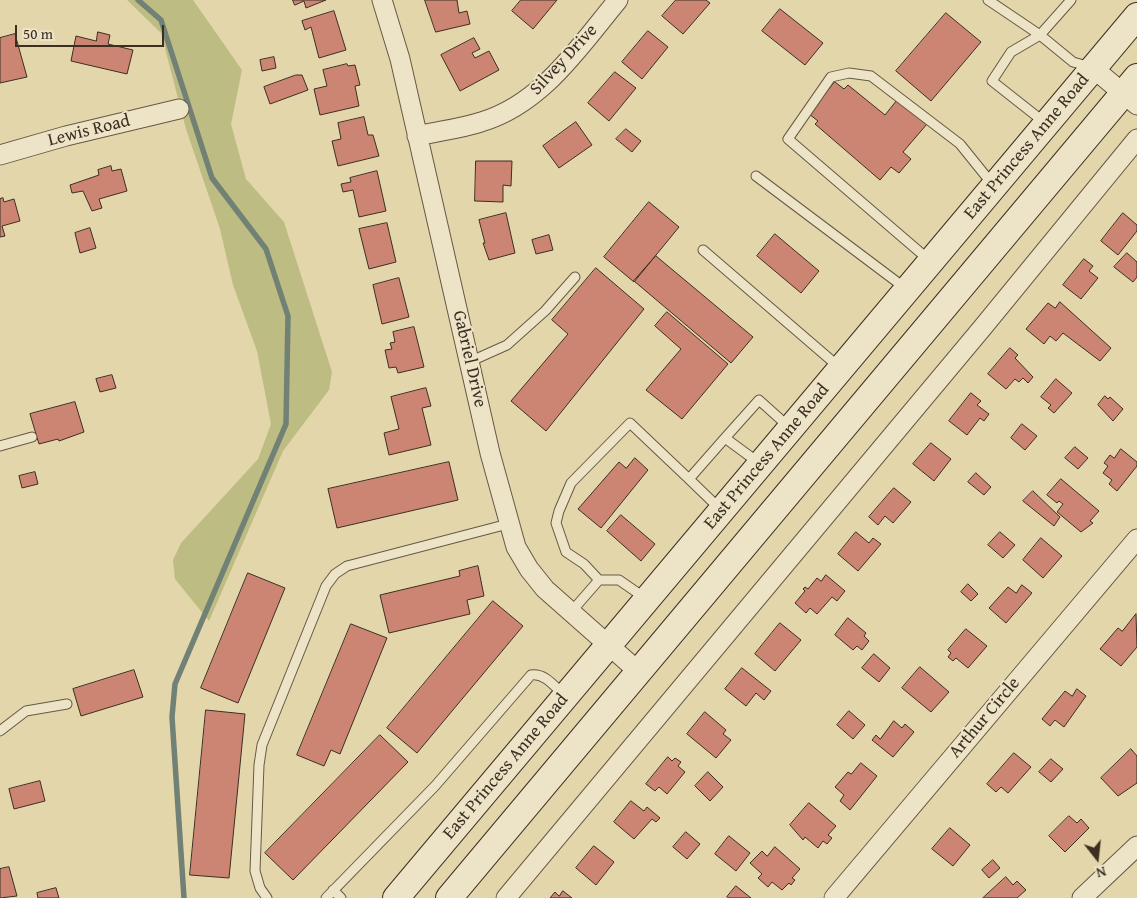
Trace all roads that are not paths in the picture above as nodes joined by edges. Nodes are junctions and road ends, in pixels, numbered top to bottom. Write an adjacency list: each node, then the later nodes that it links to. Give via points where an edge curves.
1 (382, 0): 11 (street, Gabriel Drive, via 400,59)
2 (618, 0): 11 (street, Silvey Drive, via 543,88 526,101 481,122)
3 (1071, 0): 6 (lane)
4 (991, 1): 6 (lane)
5 (1137, 16): 7 (main road, East Princess Anne Road)
6 (1040, 35): 7 (lane, via 1073,62); 10 (lane, via 1011,52 992,81)
7 (1093, 68): 8 (street); 10 (main road, East Princess Anne Road)
8 (1132, 92): 35 (main road)
9 (179, 109): 13 (street, Lewis Road)
10 (1046, 124): 15 (main road, East Princess Anne Road)
11 (417, 136): 20 (street, Gabriel Drive)
12 (1137, 139): 46 (street)
13 (0, 155)
14 (756, 176): 19 (lane)
15 (994, 186): 17 (main road, East Princess Anne Road); 17 (lane, via 960,144 871,76 850,73 831,77 788,139)
16 (703, 250): 21 (lane)
17 (931, 262): 19 (main road, East Princess Anne Road)
18 (575, 277): 20 (lane, via 545,312 507,345)
19 (908, 290): 21 (main road, East Princess Anne Road)
20 (469, 362): 29 (street, Gabriel Drive)
21 (841, 369): 22 (main road, East Princess Anne Road)
22 (791, 428): 24 (lane, via 759,400); 26 (main road, East Princess Anne Road)
23 (32, 437): 25 (lane)
24 (726, 438): 26 (lane); 27 (lane)
25 (0, 446)
26 (761, 464): 28 (main road, East Princess Anne Road)
27 (689, 478): 28 (lane); 31 (lane, via 630,423 571,483 556,523 560,538 566,552)
28 (721, 510): 32 (main road, East Princess Anne Road)
29 (508, 524): 33 (street, Gabriel Drive, via 529,569 545,590); 41 (lane, via 347,566 326,586 262,745 258,764 255,871)
30 (1137, 539): 47 (street, Arthur Circle)
31 (599, 580): 32 (lane, via 619,580); 33 (lane)
32 (648, 599): 34 (main road, East Princess Anne Road)
33 (571, 612): 34 (street, Gabriel Drive)
34 (608, 645): 35 (street, Gabriel Drive); 36 (main road, East Princess Anne Road)
35 (639, 672): 45 (main road)
36 (566, 697): 40 (lane, via 544,676 531,675 435,786); 44 (main road, East Princess Anne Road)
37 (67, 704): 38 (lane, via 26,711)
38 (0, 731)
39 (1137, 846): 48 (street)
40 (333, 890): 42 (lane); 43 (lane)
41 (267, 898)
42 (326, 898)
43 (341, 898)
44 (396, 898)
45 (449, 898)
46 (506, 898)
47 (834, 898)
48 (1082, 898)

